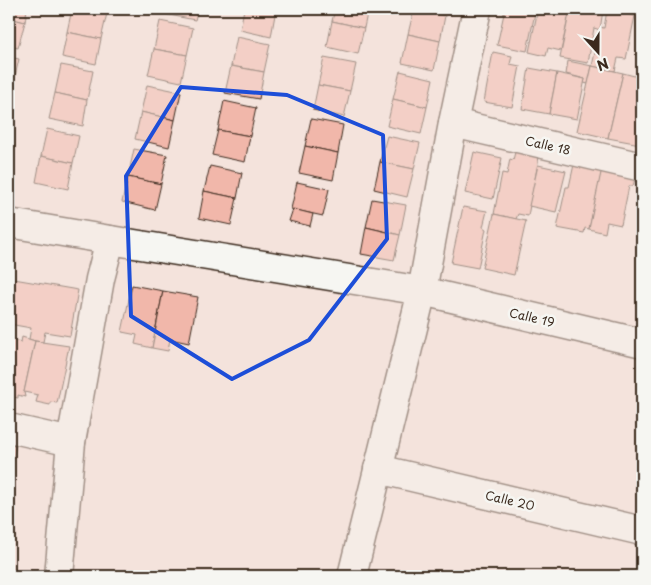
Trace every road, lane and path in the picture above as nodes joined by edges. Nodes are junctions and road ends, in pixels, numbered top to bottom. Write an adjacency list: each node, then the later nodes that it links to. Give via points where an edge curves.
1 (477, 9): 2 (street)
2 (453, 123): 3 (street, Calle 18); 6 (street)
3 (642, 168)
4 (9, 223): 5 (street, Calle 19)
5 (110, 240): 6 (street, Calle 19); 9 (street)
6 (422, 292): 7 (street, Calle 19); 10 (street)
7 (642, 343)
8 (9, 428): 9 (street)
9 (71, 442): 12 (street)
10 (378, 468): 11 (street, Calle 20); 13 (street)
11 (642, 531)
12 (59, 576)
13 (352, 576)

